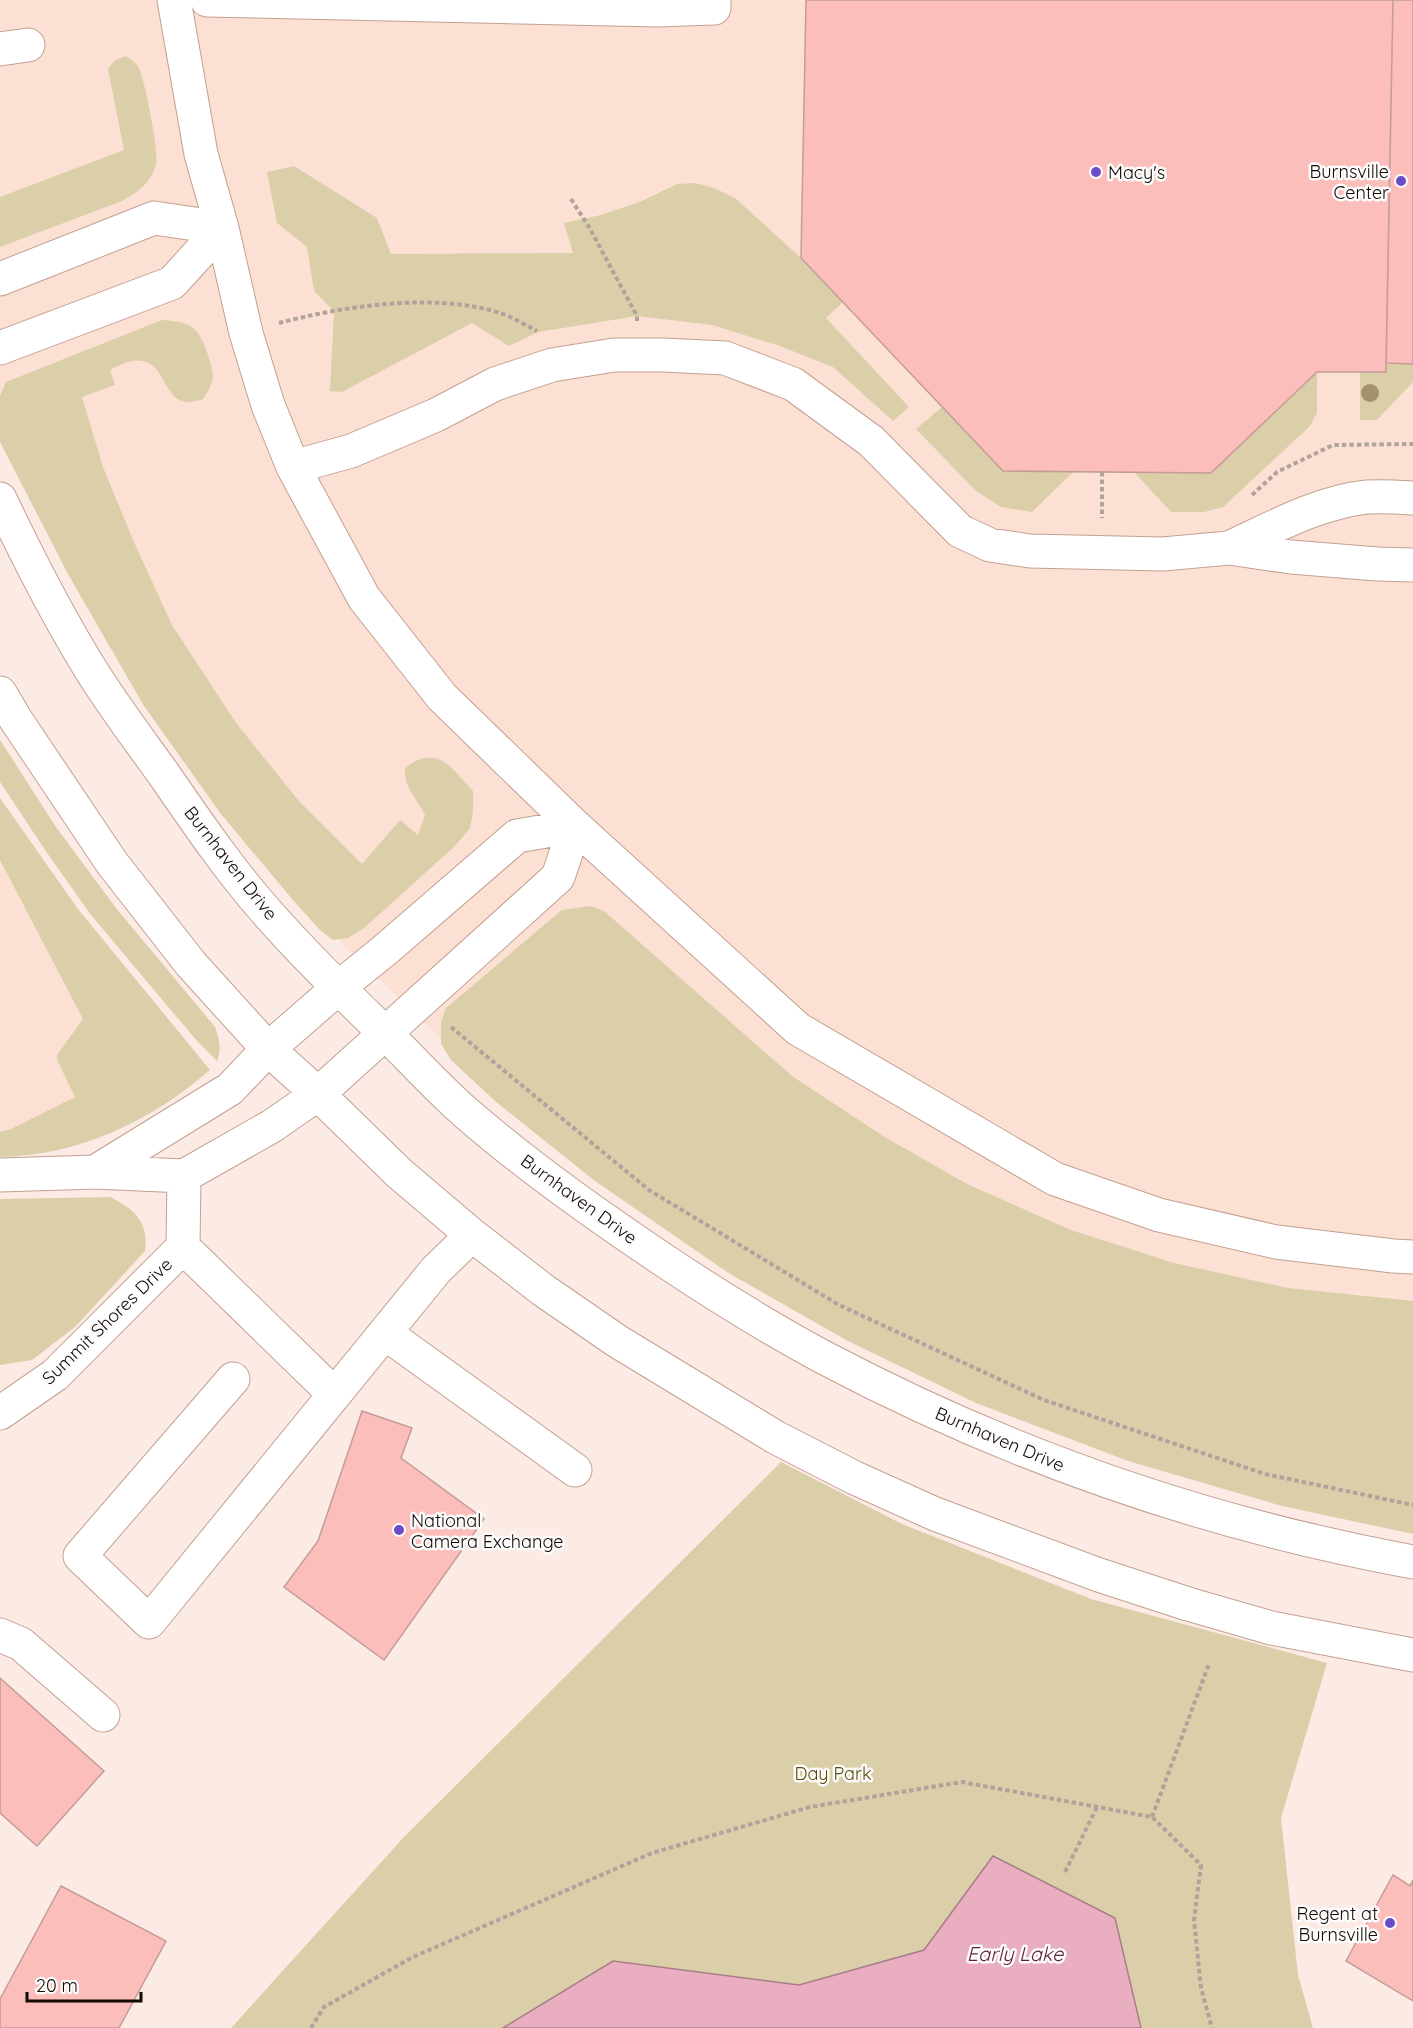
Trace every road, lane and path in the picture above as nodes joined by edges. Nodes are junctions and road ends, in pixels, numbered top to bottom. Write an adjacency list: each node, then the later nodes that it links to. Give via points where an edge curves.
1 (174, 0): 5 (street, via 201,153)
2 (207, 0): 3 (street, via 658,10 714,9)
3 (714, 0)
4 (571, 199): 7 (path)
5 (222, 228): 6 (street, via 154,218); 8 (street, via 172,283); 9 (street, via 246,333 268,405)
6 (0, 279)
7 (637, 316)
8 (0, 348)
9 (293, 467): 14 (street, via 351,451 436,415 495,384 552,365 614,355 725,358 793,384 872,441 960,531 990,545 1030,551 1163,554); 17 (street, via 364,598 378,616 442,697)
10 (1102, 472): 13 (path)
11 (1413, 498): 14 (street, via 1367,497 1329,505)
12 (0, 500): 18 (street, Burnhaven Drive, via 47,594 93,673 190,813 262,907)
13 (1102, 522)
14 (1229, 548): 15 (street, via 1291,557)
15 (1413, 564)
16 (0, 693): 21 (street, via 112,863 191,964)
17 (575, 826): 18 (street, via 517,836); 20 (street, via 558,877); 28 (street, via 798,1029 1055,1179 1159,1215 1276,1242)
18 (338, 988): 20 (street, Burnhaven Drive); 21 (street)
19 (451, 1027): 34 (path, via 650,1190 839,1305 1044,1400 1265,1474)
20 (384, 1033): 22 (street); 35 (street, Burnhaven Drive, via 465,1112 603,1220 821,1356 1055,1464 1229,1520)
21 (268, 1049): 22 (street); 23 (street, via 230,1089)
22 (318, 1094): 25 (street, via 272,1126); 26 (street, via 399,1173)
23 (95, 1172): 24 (street); 25 (street)
24 (0, 1175)
25 (184, 1176): 27 (street, Summit Shores Drive)
26 (472, 1235): 29 (street, via 436,1270); 37 (street, via 543,1290 726,1408 855,1478 935,1514 1032,1552 1188,1604 1271,1628)
27 (183, 1247): 31 (street); 32 (street, Summit Shores Drive, via 55,1375)
28 (1413, 1257)
29 (385, 1333): 31 (street); 33 (street)
30 (233, 1379): 31 (street, via 80,1556 149,1622)
31 (334, 1394)
32 (0, 1413)
33 (575, 1470)
34 (1413, 1505)
35 (1413, 1562)
36 (0, 1635): 39 (street, via 21,1644)
37 (1413, 1655)
38 (1209, 1664): 41 (path)
39 (103, 1715)
40 (1097, 1807): 41 (path); 42 (path); 43 (path, via 962,1782 810,1807 652,1853 413,1957 324,2007)
41 (1152, 1817): 44 (path, via 1201,1865 1194,1920 1201,1988)
42 (1065, 1872)
43 (310, 2028)
44 (1212, 2028)

